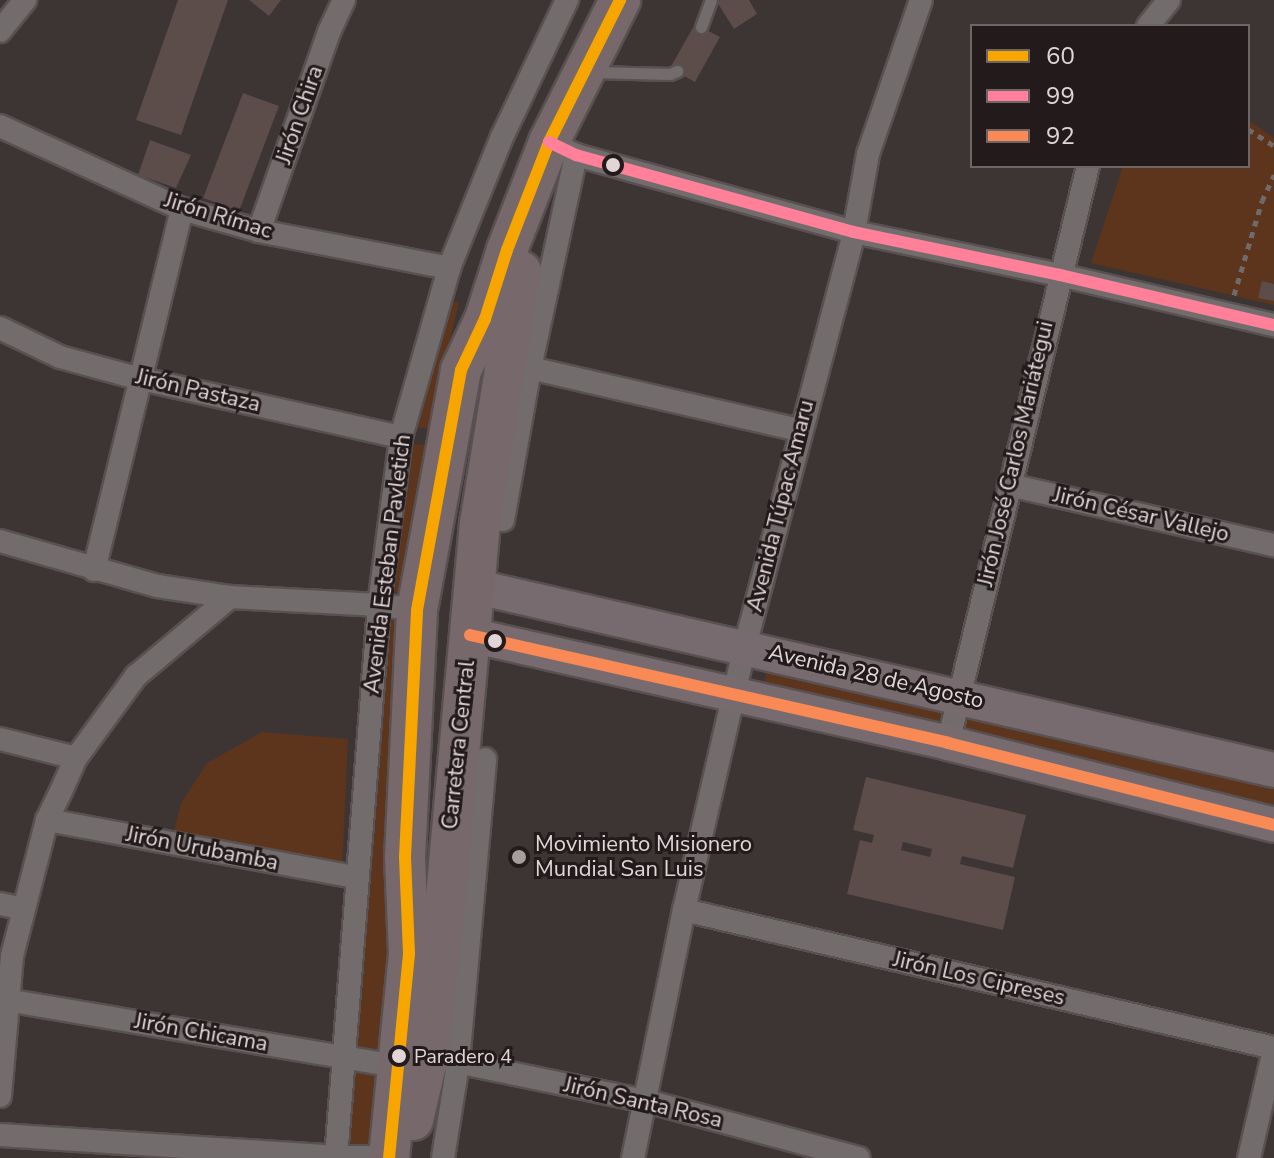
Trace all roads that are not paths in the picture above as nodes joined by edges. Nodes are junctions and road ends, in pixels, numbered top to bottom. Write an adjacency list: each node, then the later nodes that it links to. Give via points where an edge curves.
1 (25, 0): 10 (street)
2 (344, 0): 17 (street, Jirón Chira)
3 (567, 0): 19 (street, Avenida Esteban Pavletich, via 502,137)
4 (620, 0): 12 (highway, Carretera Central)
5 (711, 0): 9 (lane)
6 (921, 0): 18 (street, Avenida Túpac Amaru, via 868,154)
7 (1169, 0): 8 (street)
8 (1150, 24)
9 (701, 27)
10 (0, 31)
11 (677, 71): 12 (lane)
12 (584, 72): 14 (highway, Carretera Central)
13 (0, 126): 16 (street, Jirón Rímac)
14 (562, 148): 18 (street); 23 (street); 33 (highway, Carretera Central, via 525,246 480,524); 33 (highway, Carretera Central, via 507,250 485,319 461,370)
15 (1087, 168): 20 (street, Jirón José Carlos Mariátegui)
16 (182, 209): 17 (street, Jirón Rímac); 24 (street)
17 (259, 231): 19 (street, Jirón Rímac)
18 (854, 232): 20 (street); 25 (street, Avenida Túpac Amaru)
19 (449, 268): 26 (street, Avenida Esteban Pavletich)
20 (1060, 275): 21 (street); 27 (street, Jirón José Carlos Mariátegui)
21 (1274, 325)
22 (0, 328): 24 (street, Jirón Pastaza, via 60,357)
23 (530, 368): 25 (street); 28 (street)
24 (141, 379): 26 (street, Jirón Pastaza); 31 (street)
25 (799, 430): 34 (street, Avenida Túpac Amaru)
26 (401, 437): 33 (street, Avenida Esteban Pavletich)
27 (1009, 485): 30 (street, Jirón César Vallejo); 36 (street, Jirón José Carlos Mariátegui)
28 (503, 520)
29 (0, 541): 31 (street)
30 (1274, 545)
31 (94, 570): 32 (street)
32 (230, 597): 33 (street); 39 (street, via 136,676)
33 (438, 610): 34 (main road, Avenida 28 de Agosto); 35 (main road); 44 (street, Avenida Esteban Pavletich); 51 (highway, Carretera Central); 51 (highway, Carretera Central, via 405,857 409,953)
34 (745, 646): 35 (street, Avenida Túpac Amaru); 36 (main road, Avenida 28 de Agosto)
35 (734, 693): 38 (main road); 47 (street, Avenida Túpac Amaru)
36 (959, 696): 38 (street, Jirón José Carlos Mariátegui); 41 (main road, Avenida 28 de Agosto)
37 (0, 739): 39 (street)
38 (948, 743): 43 (main road)
39 (76, 758): 42 (street)
40 (485, 759): 51 (street)
41 (1274, 770)
42 (47, 820): 44 (street, Jirón Urubamba); 46 (street)
43 (1274, 825)
44 (356, 877): 50 (street, Avenida Esteban Pavletich)
45 (0, 904): 46 (street)
46 (23, 909): 48 (street)
47 (684, 910): 49 (street, Jirón Los Cipreses); 53 (street, Avenida Túpac Amaru)
48 (3, 999): 50 (street, Jirón Chicama); 52 (street)
49 (1274, 1049): 61 (street)
50 (343, 1057): 51 (street, Jirón Chicama); 56 (street, Avenida Esteban Pavletich)
51 (427, 1062): 53 (street, Jirón Santa Rosa); 57 (highway, Carretera Central); 58 (highway, Carretera Central); 59 (street)
52 (0, 1096)
53 (646, 1101): 55 (street, Jirón Santa Rosa); 60 (street, Avenida Túpac Amaru)
54 (0, 1135): 56 (street)
55 (851, 1157)
56 (336, 1158): 57 (street)
57 (389, 1158)
58 (405, 1158)
59 (443, 1158)
60 (633, 1158)
61 (1249, 1158)

